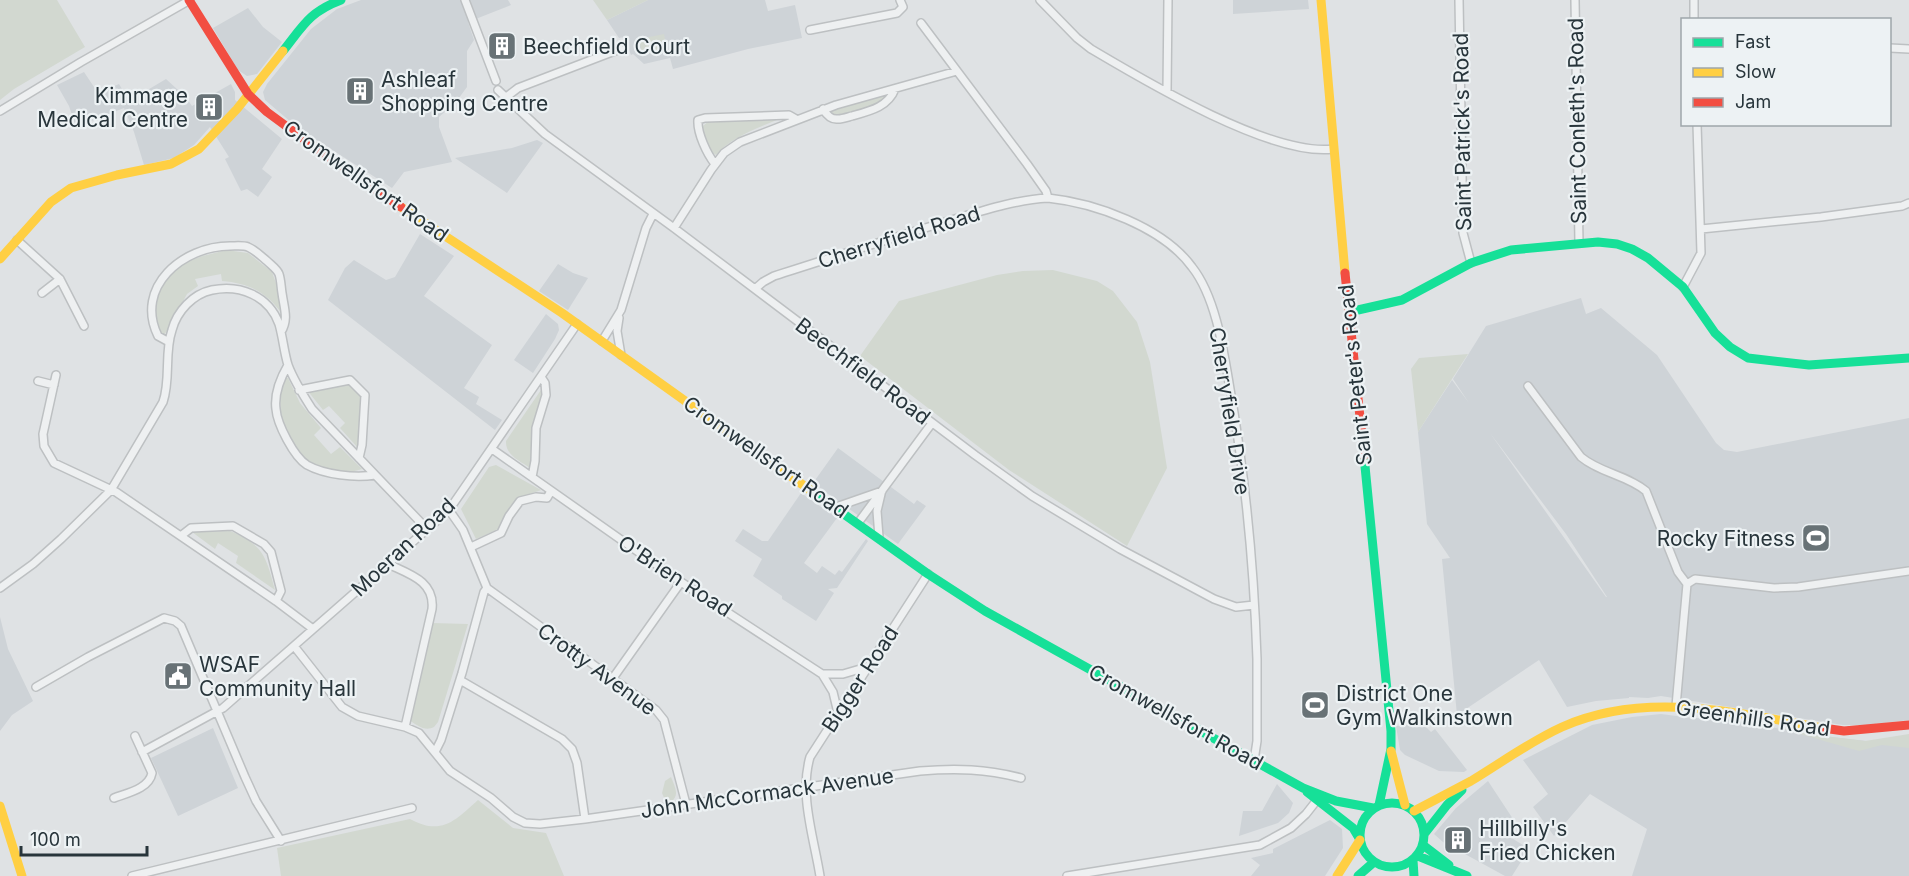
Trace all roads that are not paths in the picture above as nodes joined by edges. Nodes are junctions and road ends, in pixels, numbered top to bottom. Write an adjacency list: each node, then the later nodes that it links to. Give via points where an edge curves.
1 (189, 0): 22 (main road, Cromwellsfort Road); 25 (street)
2 (341, 0): 22 (main road, via 310,17)
3 (465, 0): 18 (street)
4 (900, 0): 13 (street, via 903,7 897,13)
5 (1040, 0): 21 (street, via 1091,49)
6 (1168, 0): 21 (street)
7 (1322, 0): 28 (main road, Saint Peter's Road)
8 (1459, 0): 38 (street, Saint Patrick's Road, via 1462,233)
9 (1575, 0): 36 (street, Saint Conleth's Road)
10 (1694, 0): 11 (street)
11 (1694, 18)
12 (921, 23): 17 (street)
13 (810, 30)
14 (1891, 48): 16 (street)
15 (620, 49): 23 (street, via 518,88)
16 (1909, 49)
17 (957, 71): 19 (street); 30 (street)
18 (496, 81)
19 (895, 89): 24 (street); 24 (street, via 885,103 838,120)
20 (498, 90): 23 (street, Beechfield Road)
21 (1167, 91): 28 (street, via 1220,119 1270,138 1312,150)
22 (248, 94): 35 (main road, via 199,148 171,164 71,189 51,202); 45 (main road, Cromwellsfort Road, via 305,140)
23 (505, 98): 32 (street, Beechfield Road, via 545,134)
24 (823, 109): 26 (street)
25 (0, 111)
26 (796, 119): 29 (street, via 740,141); 29 (street, via 789,115 698,120)
27 (1697, 126): 34 (street)
28 (1333, 149): 44 (main road, Saint Peter's Road)
29 (715, 164): 33 (street)
30 (1048, 198): 41 (street, Cherryfield Road, via 994,208 875,243 774,276); 82 (street, Cherryfield Drive, via 1105,210 1136,224 1180,254 1202,282 1224,358 1234,413)
31 (1909, 203): 34 (street)
32 (653, 214): 33 (street, Beechfield Road); 43 (street)
33 (674, 228): 41 (street, Beechfield Road)
34 (1701, 229): 40 (street, via 1701,253)
35 (17, 240): 37 (main road); 39 (street)
36 (1579, 243): 38 (main road, via 1511,250); 40 (main road, via 1608,243 1632,249)
37 (0, 260)
38 (1471, 263): 44 (main road, via 1402,300)
39 (60, 279): 42 (street); 46 (street)
40 (1683, 287): 51 (main road, via 1715,333 1749,358 1809,365)
41 (755, 290): 59 (street, Beechfield Road)
42 (42, 293)
43 (621, 310): 49 (street); 50 (street, via 617,331)
44 (1349, 312): 96 (main road, Saint Peter's Road)
45 (577, 324): 49 (main road, Cromwellsfort Road); 54 (street, Moeran Road)
46 (84, 326)
47 (281, 332): 48 (street, via 266,304 252,292 220,288 194,297 179,314); 48 (street, via 287,319 280,275 275,267 247,246 223,246 190,256 167,271 151,314 158,336); 52 (street)
48 (169, 342): 64 (street, via 163,402)
49 (602, 342): 50 (main road, Cromwellsfort Road)
50 (621, 355): 67 (main road, Cromwellsfort Road)
51 (1909, 358)
52 (288, 365): 58 (street); 62 (street, via 278,388 276,410 299,459 323,471)
53 (56, 375): 56 (street)
54 (541, 377): 60 (street, Moeran Road); 63 (street, via 546,395 536,428)
55 (38, 381): 56 (street)
56 (54, 385): 64 (street, via 44,446 54,463)
57 (1528, 386): 78 (street, via 1581,457 1646,491 1678,572)
58 (299, 390): 61 (street); 61 (street, via 350,380 365,395)
59 (932, 423): 66 (street); 82 (street, Beechfield Road, via 1032,496 1120,549 1214,599 1236,607)
60 (492, 449): 63 (street, O'Brien Road); 68 (street, Moeran Road)
61 (359, 458): 62 (street)
62 (375, 475): 70 (street)
63 (532, 477): 65 (street, O'Brien Road)
64 (111, 490): 71 (street); 79 (street, via 61,540)
65 (551, 491): 73 (street, via 547,498 520,501 501,533); 77 (street, O'Brien Road)
66 (882, 491): 67 (street); 69 (street); 72 (street)
67 (836, 507): 69 (main road, Cromwellsfort Road)
68 (449, 510): 70 (street, Moeran Road); 73 (street)
69 (858, 523): 72 (main road, Cromwellsfort Road)
70 (427, 530): 74 (street, Moeran Road)
71 (182, 536): 81 (street); 81 (street, via 191,528 233,526 264,544 271,552 281,591)
72 (879, 537): 76 (main road, Cromwellsfort Road)
73 (471, 547): 80 (street)
74 (388, 564): 83 (street, Moeran Road); 94 (street, via 418,579 433,597)
75 (1909, 571): 78 (street, via 1798,587 1695,579)
76 (928, 574): 85 (street, Bigger Road); 99 (main road, Cromwellsfort Road, via 985,611)
77 (681, 582): 86 (street, O'Brien Road); 87 (street)
78 (1688, 584): 90 (street)
79 (0, 588)
80 (487, 588): 87 (street, Crotty Avenue); 88 (street)
81 (276, 600): 83 (street)
82 (1254, 605): 99 (street, Cherryfield Drive, via 1257,741)
83 (313, 629): 84 (street, Moeran Road)
84 (294, 646): 91 (street, Moeran Road); 94 (street, via 342,707 358,716)
85 (867, 667): 86 (street, via 843,674); 92 (street, Bigger Road)
86 (822, 674): 92 (street)
87 (613, 678): 106 (street, Crotty Avenue, via 664,720)
88 (460, 680): 98 (street); 112 (street, via 562,739 572,749)
89 (36, 687): 91 (street, via 164,618 181,626)
90 (1676, 706): 93 (main road, Greenhills Road, via 1844,731); 101 (main road, Greenhills Road, via 1631,708 1592,716 1533,741)
91 (218, 711): 97 (street, Moeran Road); 115 (street, via 250,788)
92 (838, 713): 102 (street, Bigger Road, via 810,757)
93 (1909, 725)
94 (405, 727): 98 (street, via 419,733)
95 (135, 736): 97 (street)
96 (1391, 749): 107 (main road, Saint Peter's Road); 109 (main road, Saint Peter's Road)
97 (142, 752): 104 (street, via 151,779 146,785)
98 (435, 752): 112 (street, John McCormack Avenue, via 450,771 525,823)
99 (1252, 760): 103 (main road, Cromwellsfort Road)
100 (1021, 778): 102 (street, John McCormack Avenue, via 960,768)
101 (1470, 781): 111 (main road, Greenhills Road); 113 (main road, Greenhills Road)
102 (805, 788): 106 (street, John McCormack Avenue); 123 (street, Bigger Road)
103 (1303, 788): 105 (main road, Cromwellsfort Road); 109 (main road, Cromwellsfort Road, via 1336,801)
104 (114, 798)
105 (1317, 800): 114 (main road, Cromwellsfort Road, via 1353,828); 124 (street, via 1291,828 1260,845)
106 (686, 804): 112 (street, John McCormack Avenue)
107 (1405, 805): 109 (main road, via 1388,803); 111 (main road)
108 (0, 806): 121 (main road)
109 (1376, 807): 114 (main road, via 1362,822)
110 (412, 808): 115 (street)
111 (1414, 811): 113 (main road)
112 (585, 819)
113 (1425, 833): 116 (main road)
114 (1360, 839): 118 (main road); 125 (main road)
115 (280, 841): 122 (street)
116 (1423, 845): 117 (main road); 119 (main road)
117 (1415, 858): 119 (main road); 120 (main road); 127 (main road)
118 (1374, 862): 120 (main road); 126 (main road)
119 (1455, 870): 128 (main road)
120 (1394, 872)
121 (22, 876)
122 (132, 876)
123 (820, 876)
124 (1067, 876)
125 (1336, 876)
126 (1358, 876)
127 (1414, 876)
128 (1467, 876)

